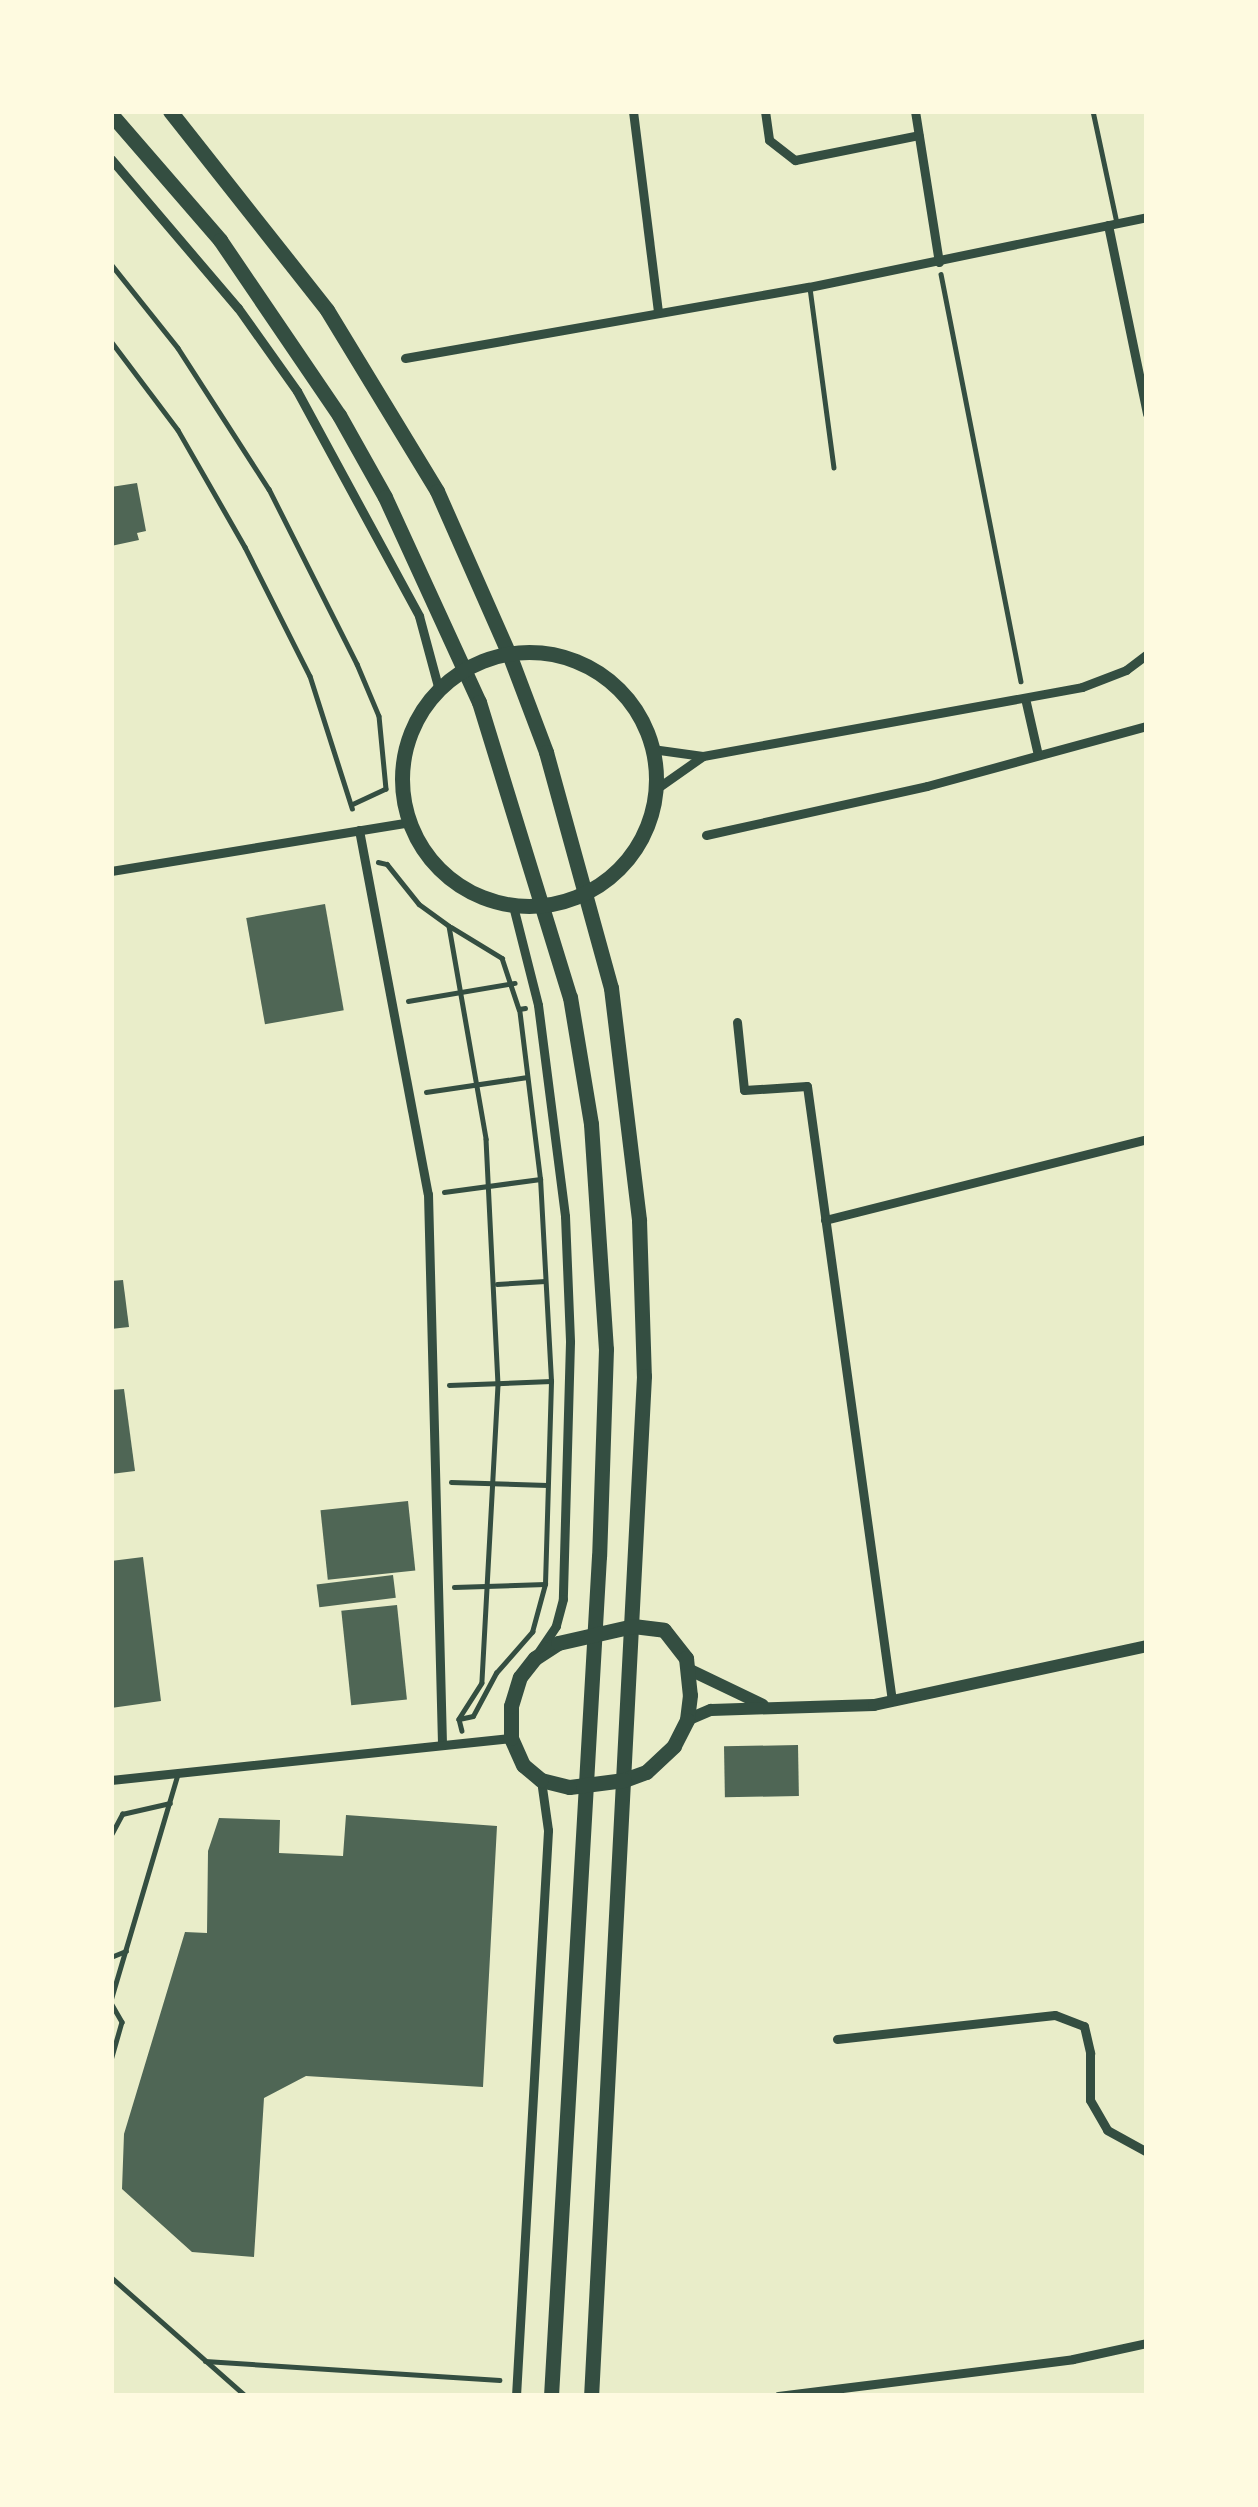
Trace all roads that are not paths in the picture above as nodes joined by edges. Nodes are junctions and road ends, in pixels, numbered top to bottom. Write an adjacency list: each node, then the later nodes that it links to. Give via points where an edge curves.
1 (170, 111): 17 (main road, via 261,220 376,386 436,490)
2 (633, 111): 13 (street)
3 (765, 111): 7 (street, via 770,140 795,160)
4 (915, 111): 7 (street)
5 (1093, 111): 10 (lane)
6 (111, 114): 19 (main road, via 220,240 339,416)
7 (919, 135): 11 (street)
8 (111, 159): 20 (street, via 297,391 419,616)
9 (1147, 217): 10 (street)
10 (1113, 224): 11 (street); 15 (street)
11 (939, 262): 12 (street)
12 (809, 287): 13 (street); 16 (lane)
13 (658, 311): 14 (street)
14 (405, 358)
15 (1147, 414)
16 (834, 467)
17 (509, 654): 19 (main road); 23 (main road, via 557,655 590,667 640,716); 31 (main road)
18 (1147, 654): 21 (street, via 1082,687)
19 (466, 669): 20 (main road); 32 (main road)
20 (439, 690): 27 (main road, via 405,752)
21 (1025, 698): 24 (street); 25 (street)
22 (1147, 726): 24 (street)
23 (652, 749): 25 (street); 26 (main road)
24 (1038, 755): 29 (street)
25 (703, 756): 26 (street)
26 (656, 789): 31 (main road, via 628,859)
27 (409, 822): 28 (street); 33 (main road, via 430,858 461,887)
28 (359, 830): 30 (street); 46 (street, via 428,1194)
29 (706, 835)
30 (111, 871)
31 (587, 892): 32 (main road); 37 (main road, via 610,988 639,1220 644,1376)
32 (546, 905): 33 (main road); 38 (main road, via 582,1058 604,1269)
33 (513, 906): 40 (street, via 538,1005 565,1216 570,1472 562,1610)
34 (737, 1022): 36 (street, via 744,1090 807,1086)
35 (1147, 1139): 36 (street)
36 (825, 1220): 42 (street)
37 (633, 1626): 38 (main road); 41 (main road, via 664,1630); 50 (main road)
38 (595, 1632): 40 (main road); 51 (main road)
39 (1147, 1646): 42 (street)
40 (535, 1658): 45 (main road, via 514,1695)
41 (688, 1669): 43 (street); 44 (main road)
42 (892, 1701): 43 (street)
43 (764, 1705): 44 (street)
44 (687, 1720): 50 (main road, via 660,1760)
45 (511, 1738): 46 (street); 49 (main road)
46 (442, 1745): 47 (street)
47 (179, 1771): 48 (street); 52 (lane)
48 (111, 1780)
49 (541, 1780): 51 (main road); 62 (street, via 548,1829)
50 (624, 1780): 51 (main road); 64 (main road)
51 (586, 1785): 63 (main road)
52 (170, 1803): 53 (lane, via 122,1814); 55 (lane)
53 (111, 1835)
54 (111, 1946): 55 (lane)
55 (126, 1951): 56 (lane); 57 (lane)
56 (111, 1957)
57 (111, 2001): 59 (lane, via 122,2022)
58 (837, 2039): 60 (street, via 1055,2015 1084,2026 1090,2100 1107,2130)
59 (111, 2060)
60 (1147, 2152)
61 (1147, 2343): 65 (street)
62 (516, 2396)
63 (550, 2396)
64 (590, 2396)
65 (778, 2396)

